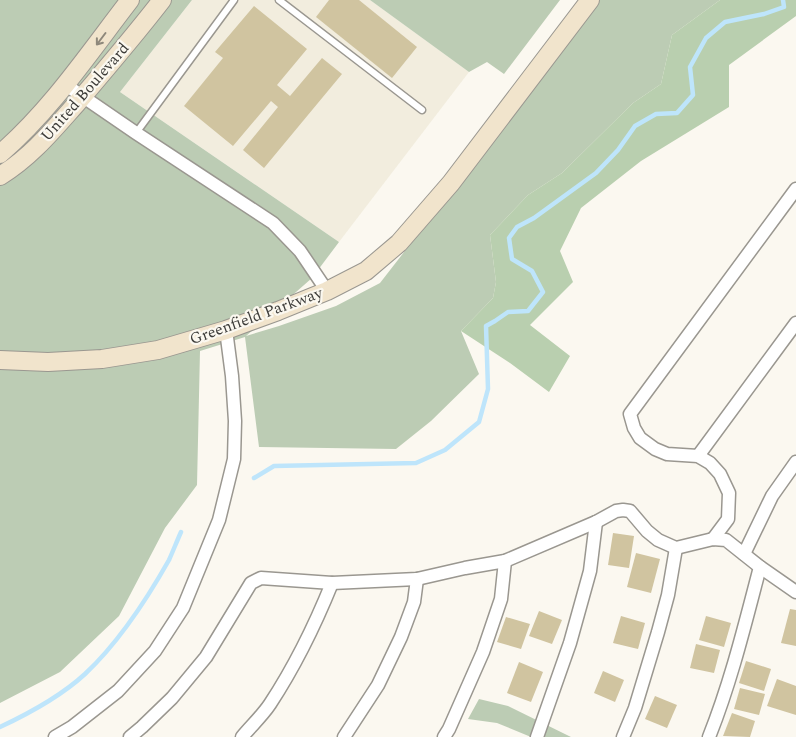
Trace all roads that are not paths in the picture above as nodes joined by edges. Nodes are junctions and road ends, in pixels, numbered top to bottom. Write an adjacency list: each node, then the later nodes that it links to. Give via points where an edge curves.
1 (130, 0): 6 (main road, United Boulevard, one-way to 6)
2 (162, 0): 7 (main road, United Boulevard)
3 (234, 0): 9 (lane)
4 (279, 0): 8 (lane)
5 (590, 0): 13 (main road, Greenfield Parkway, via 451,183 399,244 366,271)
6 (66, 85): 7 (street); 10 (main road, United Boulevard, via 17,140)
7 (83, 96): 9 (street); 11 (main road, United Boulevard, via 47,137 16,166)
8 (422, 110)
9 (136, 133): 13 (street, via 273,223 300,251)
10 (0, 154)
11 (0, 176)
12 (796, 189): 17 (street, via 630,414 640,438 655,449 667,454)
13 (327, 291): 15 (main road, Greenfield Parkway)
14 (796, 323): 17 (street)
15 (226, 330): 16 (main road, Greenfield Parkway, via 158,350 102,359); 29 (street, via 235,422 234,459 219,520 183,608 155,650 118,691)
16 (0, 360)
17 (698, 456): 20 (street, via 720,474 729,493 728,519)
18 (796, 462): 22 (street, via 772,496)
19 (596, 522): 21 (street, via 616,511 630,511 652,536); 23 (street); 34 (street, via 590,571 570,643)
20 (713, 539): 21 (street); 22 (street, via 726,540)
21 (676, 548): 35 (street, via 658,632)
22 (744, 554): 24 (street)
23 (505, 561): 25 (street); 33 (street, via 501,599 483,652)
24 (760, 567): 27 (street); 36 (street)
25 (416, 579): 26 (street); 32 (street, via 414,602 401,637 378,684)
26 (332, 583): 28 (street, via 261,578 251,582 206,657); 31 (street, via 300,653 269,704)
27 (796, 592)
28 (146, 732): 30 (street)
29 (55, 737)
30 (130, 737)
31 (242, 737)
32 (344, 737)
33 (444, 737)
34 (537, 737)
35 (623, 737)
36 (709, 737)

